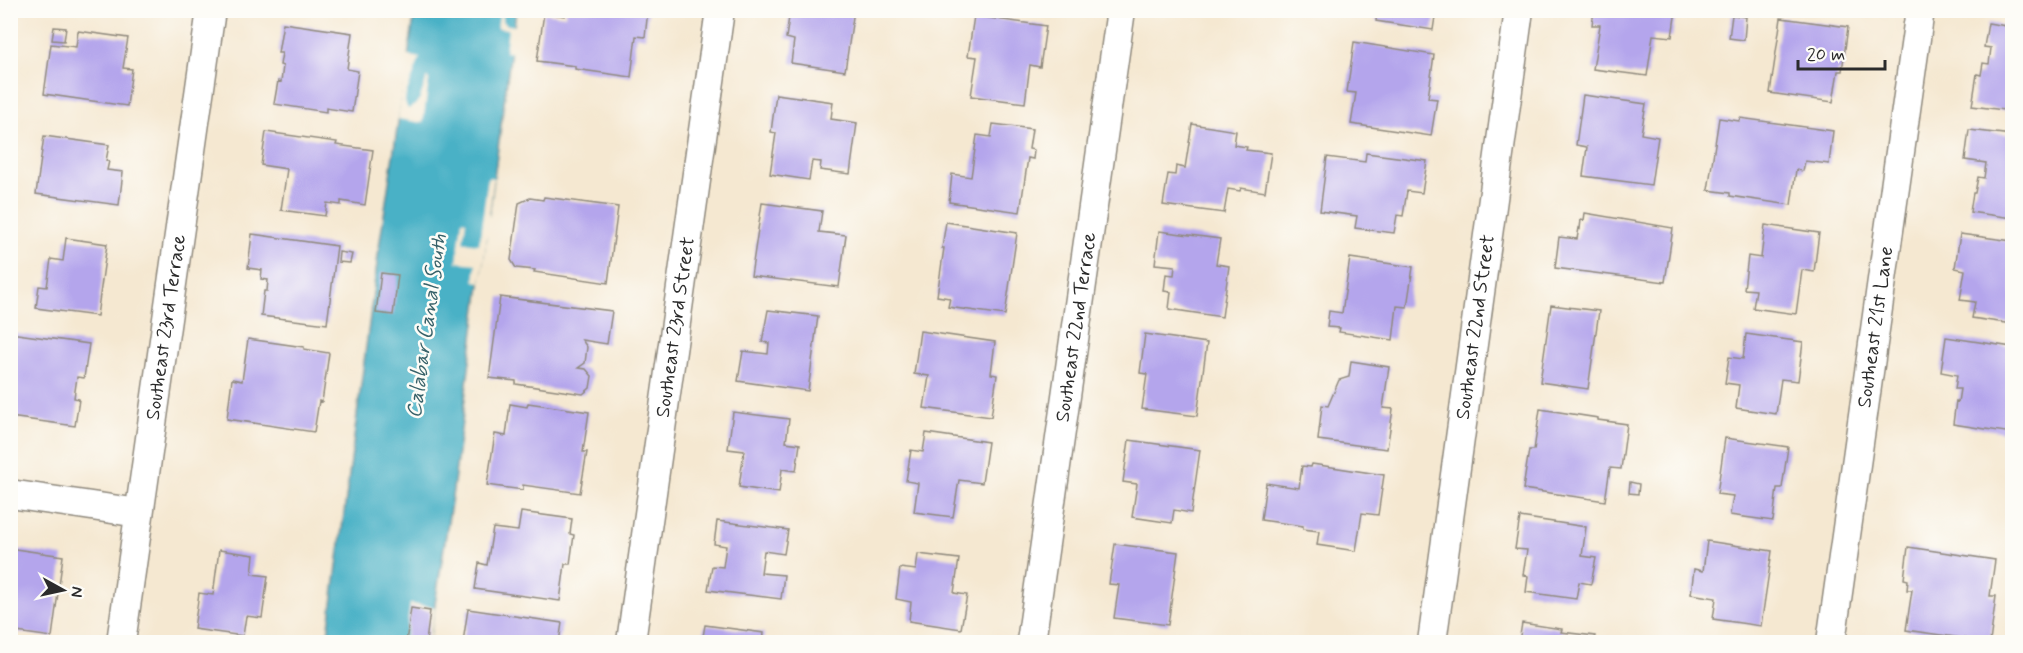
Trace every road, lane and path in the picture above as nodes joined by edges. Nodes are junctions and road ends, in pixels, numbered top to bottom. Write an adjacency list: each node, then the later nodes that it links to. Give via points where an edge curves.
1 (211, 10): 7 (street, Southeast 23rd Terrace)
2 (720, 10): 9 (street, Southeast 23rd Street)
3 (1121, 10): 10 (street, Southeast 22nd Terrace)
4 (1519, 10): 11 (street, Southeast 22nd Street)
5 (1920, 10): 12 (street, Southeast 21st Lane)
6 (10, 494): 7 (street)
7 (139, 513): 8 (street, Southeast 23rd Terrace)
8 (121, 642)
9 (631, 642)
10 (1031, 642)
11 (1432, 642)
12 (1831, 642)

